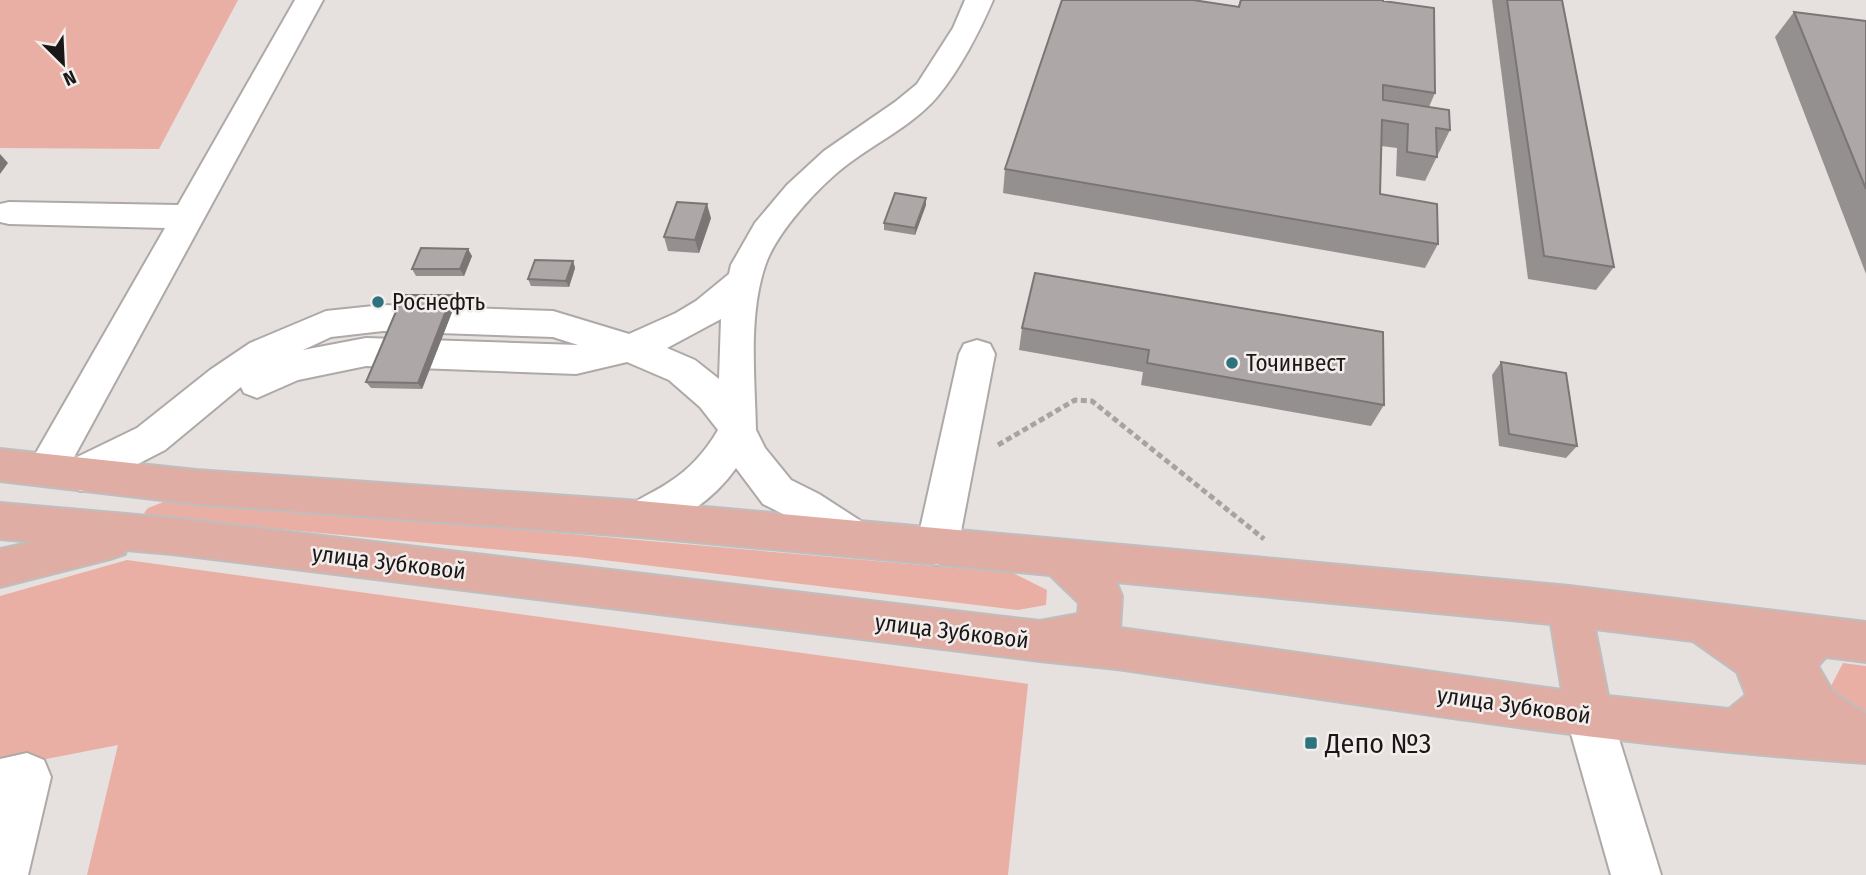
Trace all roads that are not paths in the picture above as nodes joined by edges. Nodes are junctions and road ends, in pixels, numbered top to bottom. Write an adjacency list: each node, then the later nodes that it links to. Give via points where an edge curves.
1 (309, 0): 4 (street)
2 (979, 0): 5 (street, via 967,29 927,90 835,158 798,193 767,231)
3 (3, 217): 4 (street)
4 (188, 217): 10 (street)
5 (745, 279): 6 (street, via 703,316); 8 (street, via 737,355)
6 (630, 348): 8 (street, via 682,370 713,396); 10 (street, via 576,360 366,352 290,367 173,422 150,439)
7 (977, 354): 15 (street)
8 (737, 430): 11 (street, via 715,470 668,506); 14 (street, via 751,459 777,492)
9 (0, 465): 10 (main road)
10 (64, 472): 11 (main road, via 196,487); 12 (main road)
11 (640, 519): 14 (main road)
12 (19, 523): 13 (main road, улица Зубковой); 16 (main road)
13 (139, 534): 18 (main road); 22 (main road, улица Зубковой)
14 (852, 538): 15 (main road)
15 (937, 547): 17 (main road)
16 (0, 549)
17 (1062, 560): 19 (main road); 22 (main road, via 1101,596 1098,630)
18 (0, 568)
19 (1569, 606): 20 (main road); 24 (main road)
20 (1702, 623): 21 (main road); 25 (main road, via 1754,658 1772,703)
21 (1817, 636): 23 (main road); 26 (main road, via 1792,663 1817,708)
22 (1040, 641): 24 (main road, улица Зубковой)
23 (1866, 642)
24 (1589, 716): 25 (main road, улица Зубковой); 29 (street)
25 (1736, 732): 26 (main road, улица Зубковой)
26 (1865, 740)
27 (0, 783): 28 (street, via 27,777)
28 (3, 875)
29 (1636, 875)

